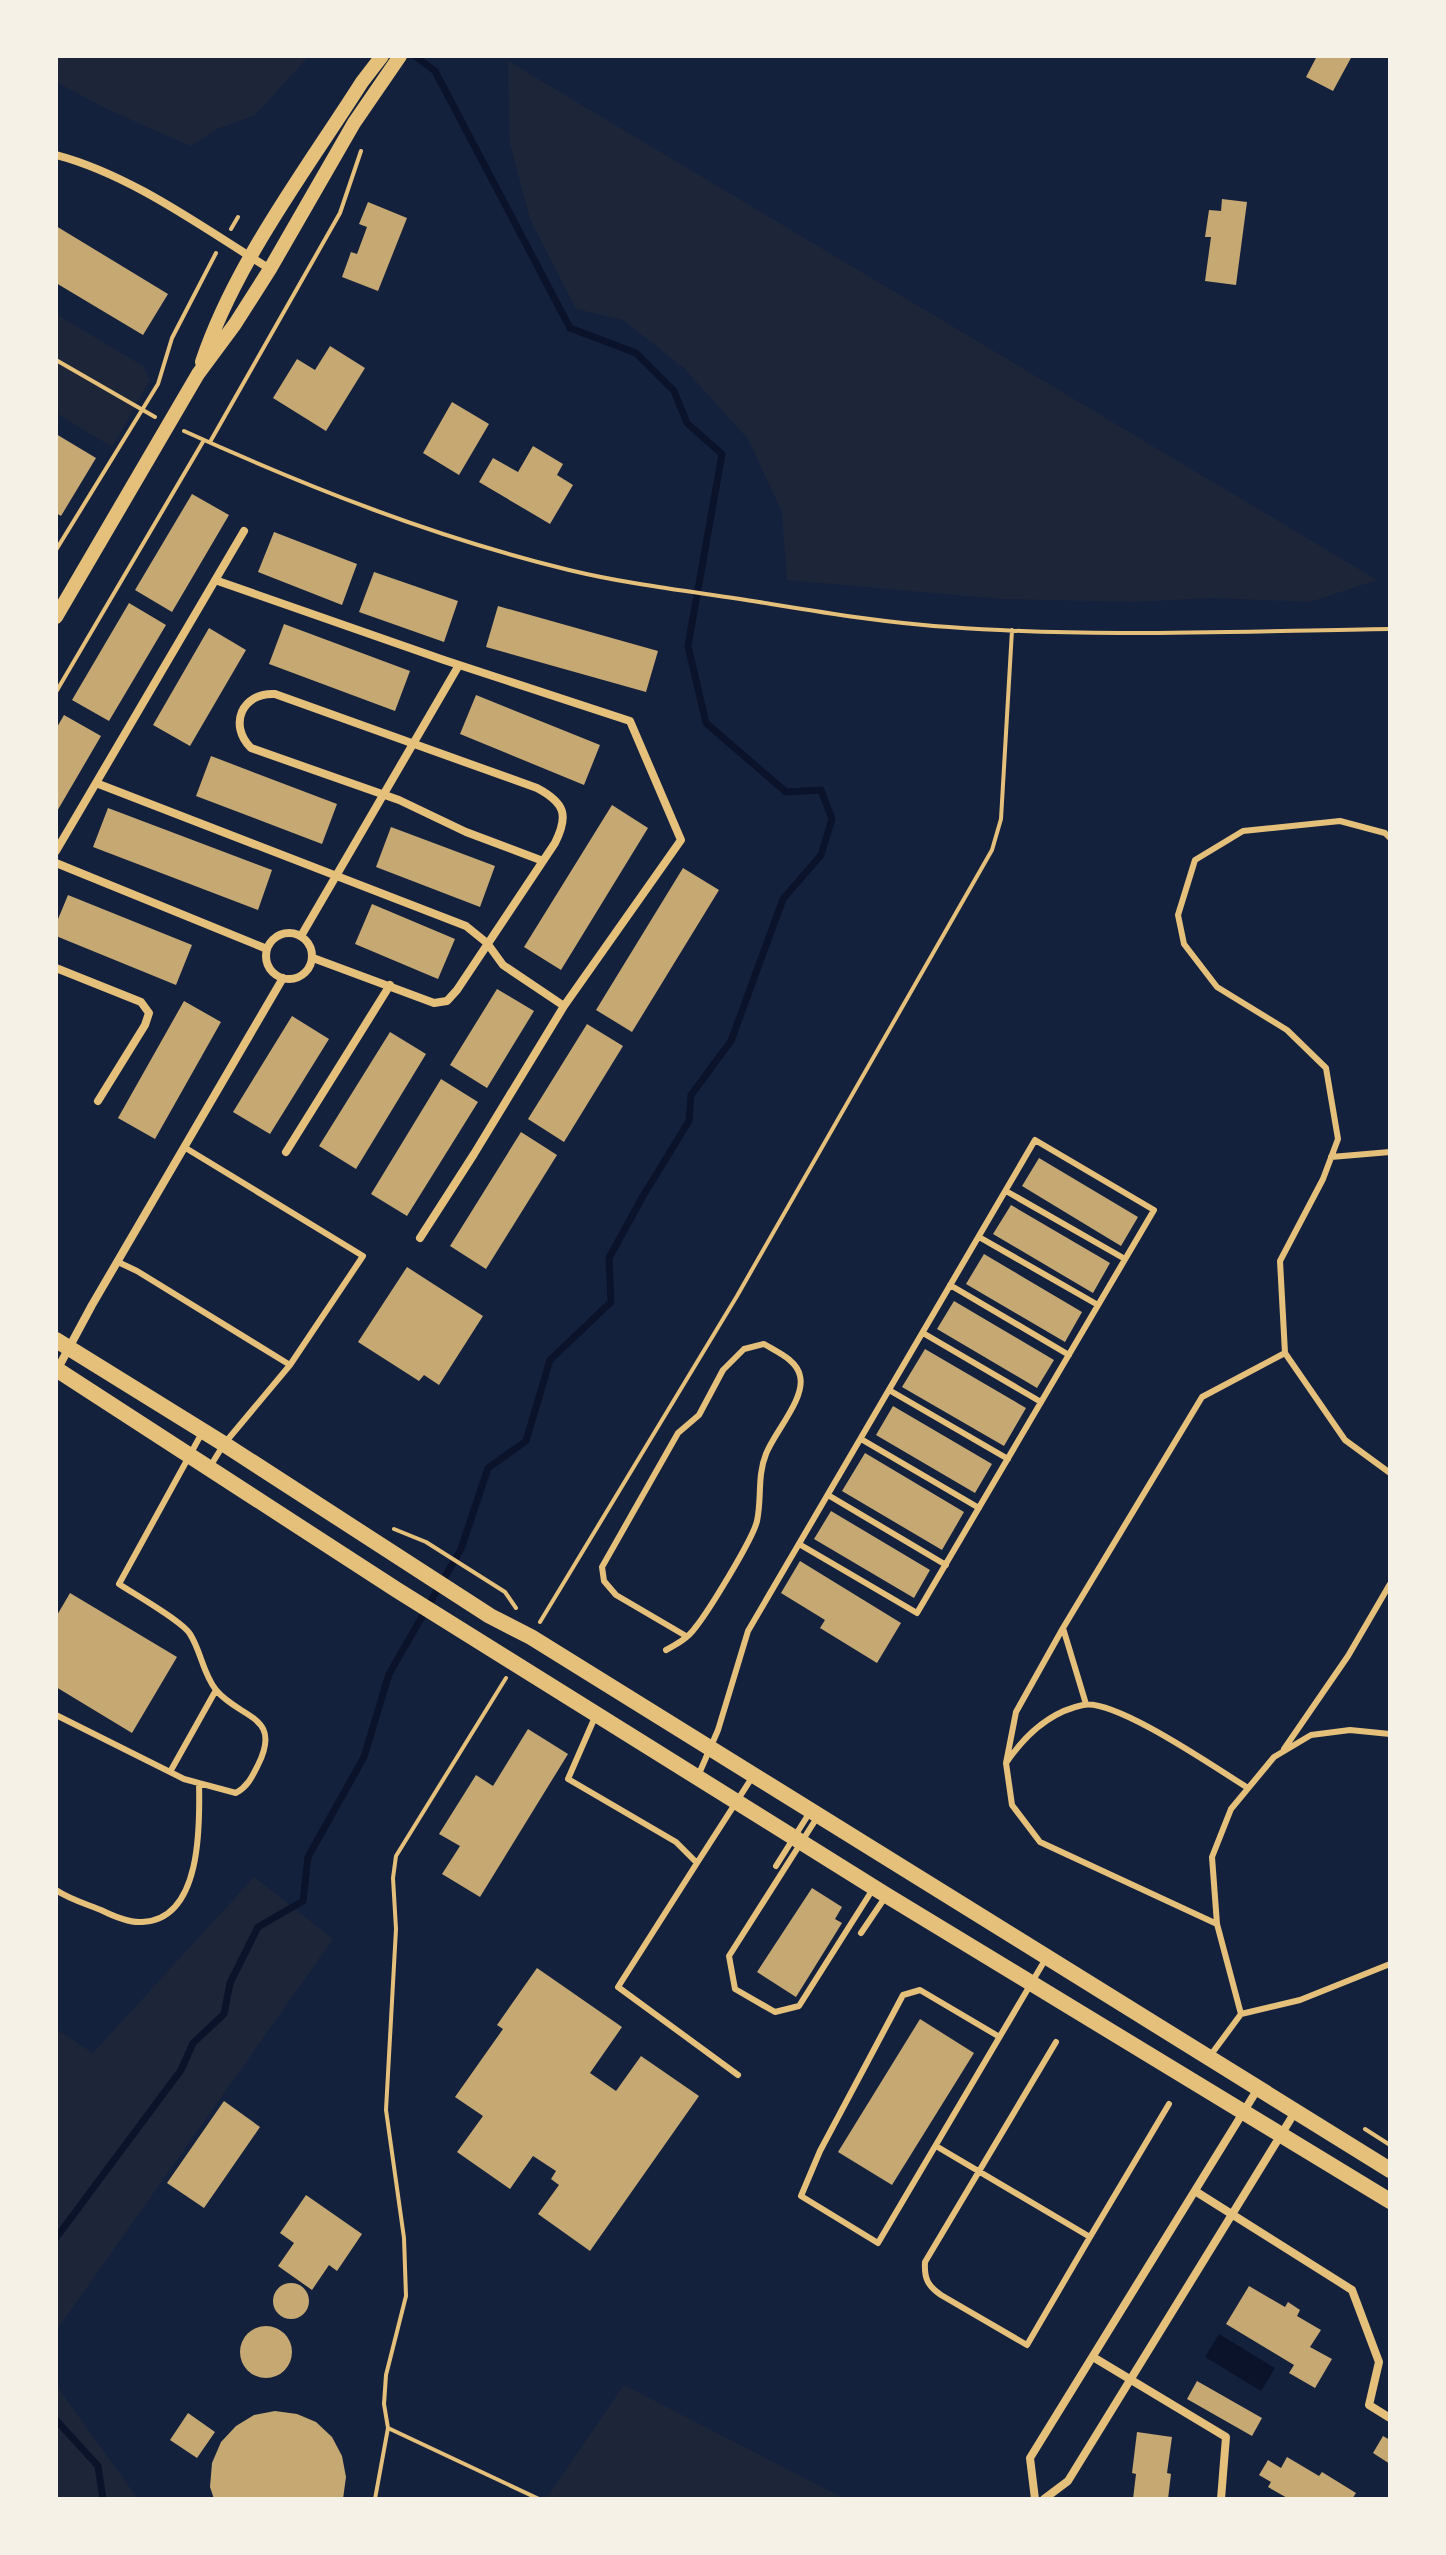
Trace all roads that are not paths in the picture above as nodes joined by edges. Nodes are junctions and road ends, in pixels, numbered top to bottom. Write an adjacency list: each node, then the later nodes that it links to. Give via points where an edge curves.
1 (382, 56): 3 (street)
2 (400, 56): 3 (street)
3 (369, 86): 5 (street); 6 (street, via 354,123)
4 (56, 155): 5 (street, via 120,179)
5 (251, 258): 6 (street); 7 (street)
6 (270, 269): 7 (street)
7 (198, 374): 10 (street)
8 (244, 531): 9 (street)
9 (215, 580): 11 (street); 13 (street)
10 (56, 617)
11 (459, 665): 12 (street); 27 (street, via 630,721 681,840)
12 (415, 744): 14 (street); 14 (street, via 275,694 257,696 242,710 239,729 251,748); 17 (street, via 550,795 564,820)
13 (96, 783): 16 (street); 19 (street)
14 (384, 795): 17 (street); 19 (street)
15 (1390, 838): 32 (lane, via 1340,821 1243,831 1195,860 1178,915 1184,944 1217,987 1287,1030 1326,1068 1338,1139)
16 (56, 851)
17 (543, 861): 21 (street)
18 (56, 863): 22 (street)
19 (337, 875): 20 (street); 21 (street, via 466,926)
20 (301, 936): 22 (street, via 282,934); 23 (street)
21 (487, 943): 26 (street, via 447,1001 434,1003); 27 (street, via 503,965)
22 (267, 949): 25 (street, via 270,969)
23 (313, 958): 25 (street, via 304,973); 26 (street)
24 (56, 968): 28 (street, via 141,1002 149,1013)
25 (283, 978): 29 (street)
26 (390, 985): 30 (street)
27 (564, 1006): 35 (street)
28 (98, 1101)
29 (184, 1147): 37 (street); 44 (lane, via 363,1256)
30 (286, 1152)
31 (1390, 1152): 32 (lane)
32 (1331, 1157): 42 (lane, via 1280,1261)
33 (1006, 1191): 34 (lane); 36 (lane); 36 (lane, via 1035,1140 1154,1210)
34 (979, 1237): 38 (lane); 39 (lane)
35 (420, 1238)
36 (1125, 1259): 39 (lane)
37 (118, 1262): 41 (street); 44 (lane)
38 (950, 1285): 40 (lane); 43 (lane)
39 (1098, 1305): 43 (lane)
40 (923, 1333): 46 (lane); 47 (lane)
41 (63, 1344): 45 (street); 48 (main road)
42 (1285, 1353): 54 (lane, via 1345,1440); 60 (lane, via 1202,1397)
43 (1069, 1355): 47 (lane)
44 (290, 1365): 50 (lane)
45 (57, 1369): 51 (main road)
46 (889, 1390): 49 (lane); 52 (lane)
47 (1041, 1402): 52 (lane)
48 (203, 1431): 50 (main road); 51 (lane)
49 (861, 1439): 55 (lane); 56 (lane)
50 (224, 1444): 53 (lane); 68 (main road, via 490,1616)
51 (189, 1455): 53 (main road); 63 (lane, via 119,1584 189,1631)
52 (1008, 1459): 56 (lane)
53 (209, 1468): 65 (main road)
54 (1390, 1473)
55 (828, 1495): 57 (lane); 58 (lane)
56 (979, 1508): 58 (lane)
57 (799, 1544): 58 (lane, via 917,1613); 68 (lane, via 748,1631)
58 (946, 1565)
59 (1390, 1584): 69 (lane)
60 (1063, 1628): 64 (lane); 70 (lane, via 1016,1712)
61 (686, 1636): 61 (lane, via 757,1524 760,1469 798,1395 800,1375 794,1363 764,1344 744,1349 723,1370 699,1415 678,1433 602,1567 604,1581 616,1595); 62 (lane)
62 (666, 1650)
63 (216, 1690): 71 (lane); 74 (lane, via 260,1723 266,1747 246,1788 236,1793)
64 (1086, 1704): 70 (lane, via 1046,1720 1021,1741); 75 (lane, via 1134,1718)
65 (597, 1714): 72 (main road); 79 (lane, via 568,1779 676,1842)
66 (56, 1715): 71 (lane)
67 (1390, 1734): 69 (lane, via 1350,1730 1311,1735)
68 (711, 1749): 72 (lane); 73 (main road)
69 (1283, 1752): 75 (lane)
70 (1006, 1763): 83 (lane, via 1012,1805 1040,1842)
71 (170, 1772): 74 (lane)
72 (698, 1776): 76 (main road)
73 (753, 1776): 76 (lane); 77 (main road)
74 (199, 1783): 81 (lane, via 200,1819 186,1896 163,1915 143,1922 116,1917)
75 (1248, 1788): 83 (lane, via 1231,1809 1212,1857)
76 (737, 1801): 78 (main road); 79 (lane)
77 (814, 1814): 78 (lane); 85 (main road)
78 (798, 1840): 80 (lane); 82 (main road); 82 (lane, via 729,1956 735,1989 775,2012 799,2006)
79 (697, 1863): 92 (lane, via 618,1987)
80 (776, 1866)
81 (56, 1890)
82 (880, 1891): 84 (lane); 87 (main road)
83 (1217, 1924): 88 (lane)
84 (861, 1933)
85 (1047, 1957): 87 (lane); 91 (main road)
86 (1390, 1964): 88 (lane, via 1300,2000)
87 (1031, 1983): 89 (lane); 95 (main road)
88 (1241, 2014): 91 (lane)
89 (998, 2036): 98 (lane); 98 (lane, via 920,1990 903,1995 801,2196 878,2243)
90 (1056, 2042): 100 (lane)
91 (1208, 2059): 93 (main road)
92 (738, 2075)
93 (1257, 2090): 95 (street); 96 (main road)
94 (1169, 2104): 104 (lane)
95 (1244, 2111): 97 (main road); 101 (street)
96 (1295, 2112): 97 (street); 99 (main road)
97 (1282, 2134): 102 (main road); 103 (street)
98 (936, 2146): 100 (lane)
99 (1390, 2170)
100 (978, 2171): 104 (lane); 104 (lane, via 925,2262 924,2276 941,2295 1027,2345)
101 (1195, 2191): 103 (street); 105 (street)
102 (1390, 2201)
103 (1233, 2215): 106 (street); 107 (street, via 1352,2290 1379,2362 1369,2405)
104 (1090, 2237)
105 (1093, 2357): 106 (street); 108 (street, via 1030,2458)
106 (1131, 2379): 109 (street, via 1068,2481); 110 (street, via 1226,2437)
107 (1390, 2418)
108 (1035, 2499)
109 (1044, 2499)
110 (1221, 2499)

